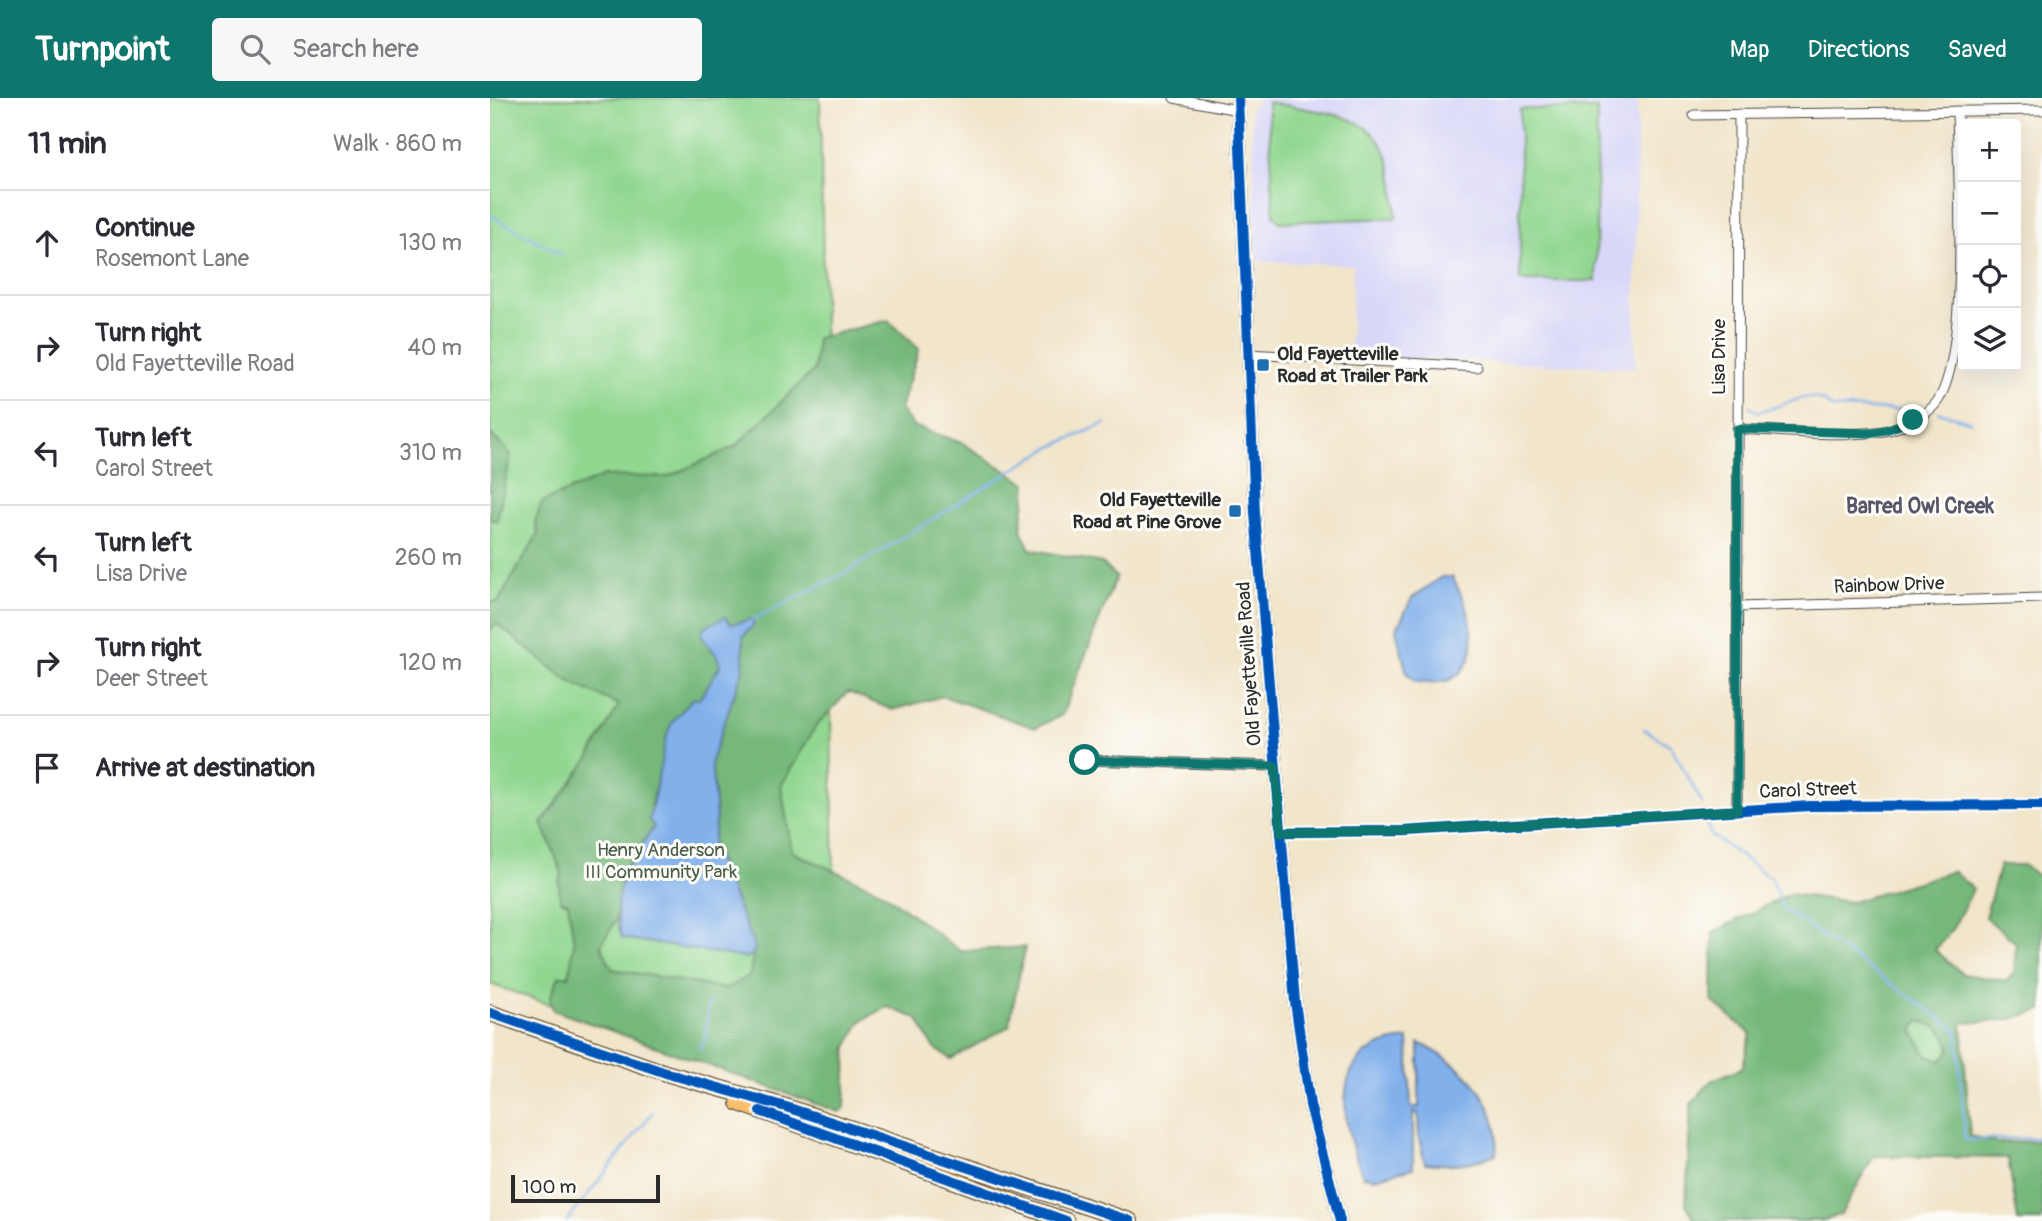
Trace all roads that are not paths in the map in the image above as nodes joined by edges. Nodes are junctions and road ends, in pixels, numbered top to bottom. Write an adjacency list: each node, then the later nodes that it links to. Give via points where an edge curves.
1 (1174, 98): 2 (street)
2 (1238, 104): 7 (street, Old Fayetteville Road)
3 (2042, 110): 4 (street)
4 (1957, 111): 5 (street); 9 (street, via 1957,316 1950,369 1936,404 1898,427 1868,433)
5 (1739, 114): 6 (street); 9 (street, Lisa Drive)
6 (1694, 115)
7 (1247, 354): 8 (street); 13 (street, Old Fayetteville Road)
8 (1477, 367)
9 (1737, 429): 11 (street, Lisa Drive)
10 (2042, 598): 11 (street, Rainbow Drive)
11 (1737, 607): 15 (street, Lisa Drive)
12 (1085, 760): 13 (street)
13 (1275, 766): 16 (street, Old Fayetteville Road)
14 (2042, 805): 15 (street, Carol Street)
15 (1737, 810): 16 (street, Carol Street, via 1405,831)
16 (1281, 832): 21 (street, Old Fayetteville Road, via 1295,1002 1307,1084)
17 (490, 1013): 18 (highway)
18 (669, 1074): 19 (highway, via 719,1097); 20 (highway, via 786,1107)
19 (1066, 1221)
20 (1130, 1221)
21 (1340, 1221)

